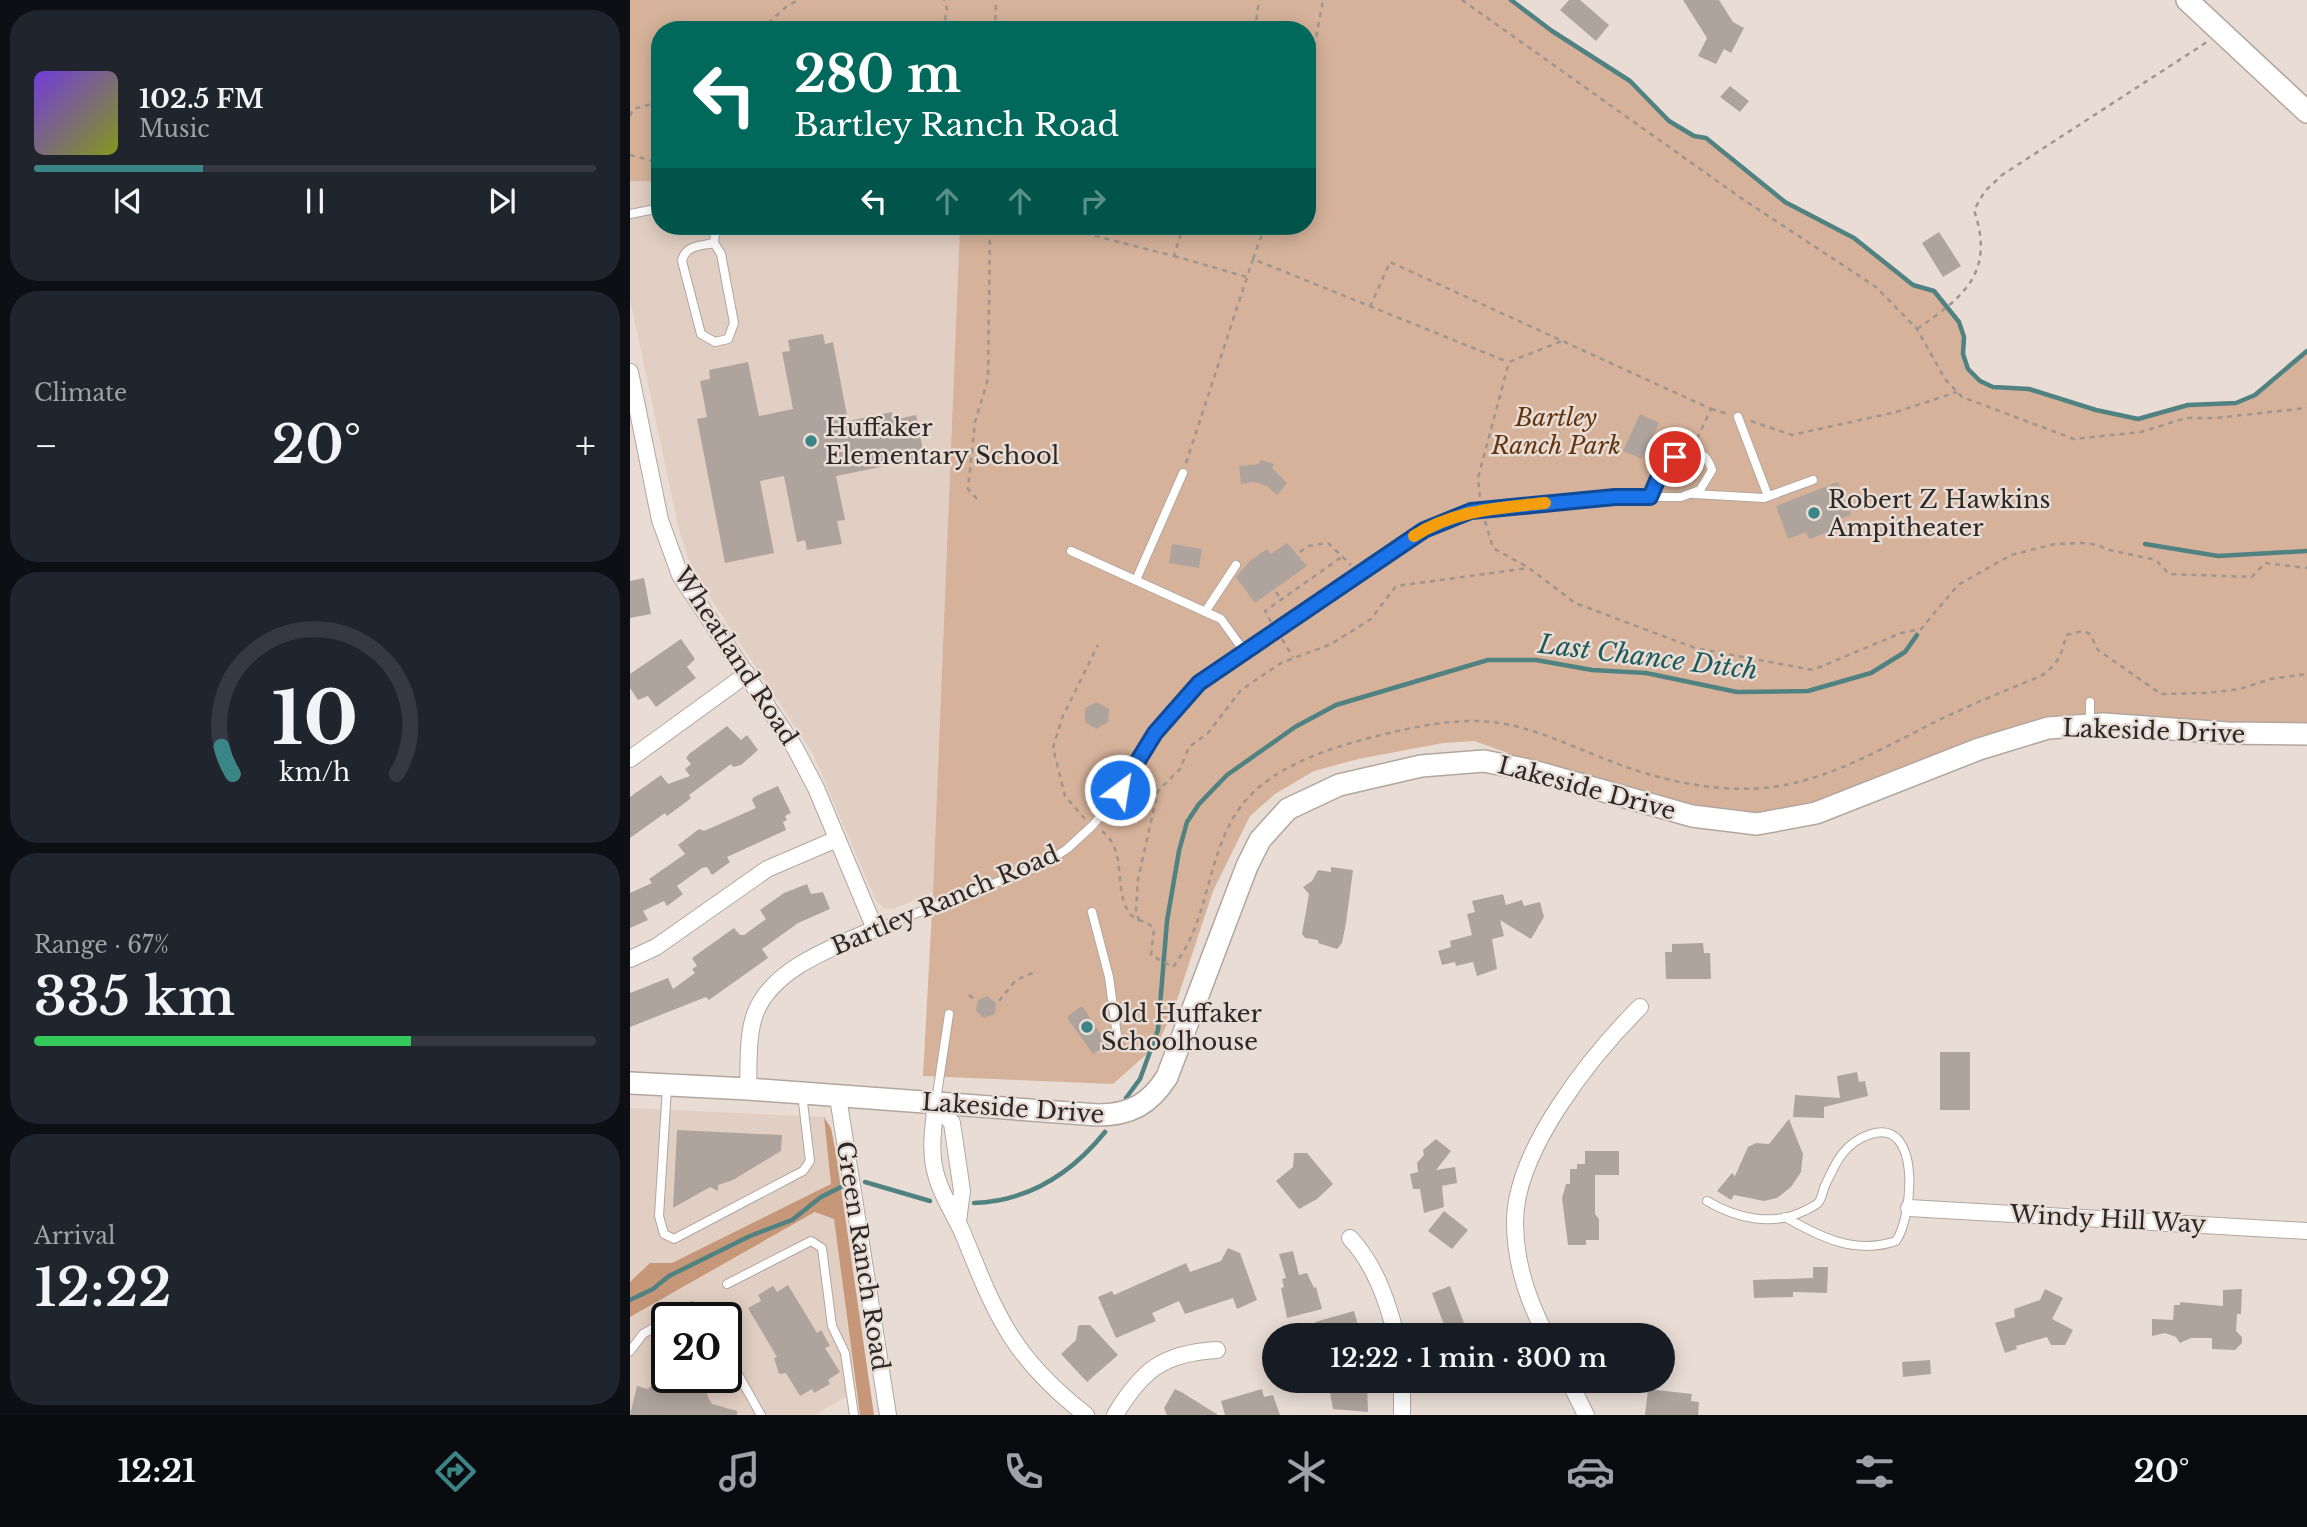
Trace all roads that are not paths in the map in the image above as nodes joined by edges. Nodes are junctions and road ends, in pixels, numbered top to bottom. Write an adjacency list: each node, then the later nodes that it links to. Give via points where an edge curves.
1 (2187, 0): 2 (street)
2 (2307, 112)
3 (651, 210): 4 (lane)
4 (630, 214)
5 (715, 235): 6 (lane)
6 (714, 243): 6 (lane, via 691,248 682,261 701,334 715,342 728,339 734,323 721,254)
7 (630, 372): 9 (street, Wheatland Road)
8 (1738, 417): 14 (lane)
9 (647, 455): 10 (street); 21 (street, Wheatland Road, via 660,520 680,575)
10 (630, 458)
11 (1183, 473): 18 (lane)
12 (1813, 480): 14 (lane)
13 (1691, 494): 14 (lane, Bartley Ranch Road); 15 (lane, Bartley Ranch Road); 15 (lane, via 1700,490 1712,470 1705,455 1690,449 1666,465)
14 (1768, 496)
15 (1650, 497): 20 (lane, Bartley Ranch Road, via 1482,510 1436,524)
16 (1071, 551): 18 (lane)
17 (1236, 565): 19 (lane)
18 (1136, 580): 19 (lane)
19 (1205, 612): 20 (lane, via 1221,619)
20 (1244, 651): 28 (lane, Bartley Ranch Road, via 1199,683 1171,712 1112,803 1051,860)
21 (747, 674): 25 (street); 26 (street, Wheatland Road, via 795,748)
22 (2090, 702): 23 (lane)
23 (2090, 724): 24 (street, Lakeside Drive); 38 (street, Lakeside Drive, via 2018,736 1837,806 1772,823 1712,821 1485,761 1421,766 1324,790 1288,809 1260,840 1167,1077 1144,1104 1126,1113 1098,1115)
24 (2307, 734)
25 (630, 759)
26 (837, 838): 28 (street, Wheatland Road); 29 (street, via 767,869 656,947)
27 (1093, 912): 32 (lane, via 1109,977)
28 (875, 929): 35 (street, Bartley Ranch Road, via 801,965 772,986 751,1031)
29 (630, 959)
30 (1640, 1007): 47 (street, via 1601,1046 1572,1086 1539,1141 1520,1191 1517,1247 1522,1276)
31 (949, 1014): 38 (lane)
32 (1118, 1043)
33 (630, 1083): 34 (street, Lakeside Drive)
34 (667, 1085): 35 (street, Lakeside Drive); 36 (lane, via 659,1216 664,1234 674,1239 803,1171 810,1161)
35 (748, 1089): 36 (street, Lakeside Drive)
36 (802, 1094): 37 (street, Lakeside Drive)
37 (838, 1097): 38 (street, Lakeside Drive); 56 (street, Green Ranch Road)
38 (936, 1104): 42 (street, via 932,1137 936,1177); 42 (street, via 953,1123 962,1191)
39 (1707, 1202): 41 (lane, via 1752,1219)
40 (1909, 1208): 41 (lane, via 1896,1241 1868,1246 1834,1242); 41 (lane, via 1905,1146 1888,1131 1870,1134 1843,1149 1818,1204); 43 (street, Windy Hill Way)
41 (1785, 1217)
42 (958, 1221): 57 (street, via 985,1291 1007,1331 1038,1374)
43 (2307, 1231)
44 (1350, 1238): 46 (street, via 1367,1257)
45 (727, 1284): 55 (lane, via 811,1241 822,1248 832,1326 845,1353)
46 (1393, 1323)
47 (1541, 1323)
48 (651, 1329): 50 (lane)
49 (1217, 1350): 58 (street, via 1159,1362 1134,1385)
50 (630, 1351)
51 (742, 1381): 54 (lane)
52 (1402, 1393): 59 (street)
53 (1575, 1393): 60 (street)
54 (761, 1415)
55 (854, 1415)
56 (888, 1415)
57 (1086, 1415)
58 (1115, 1415)
59 (1402, 1415)
60 (1586, 1415)

